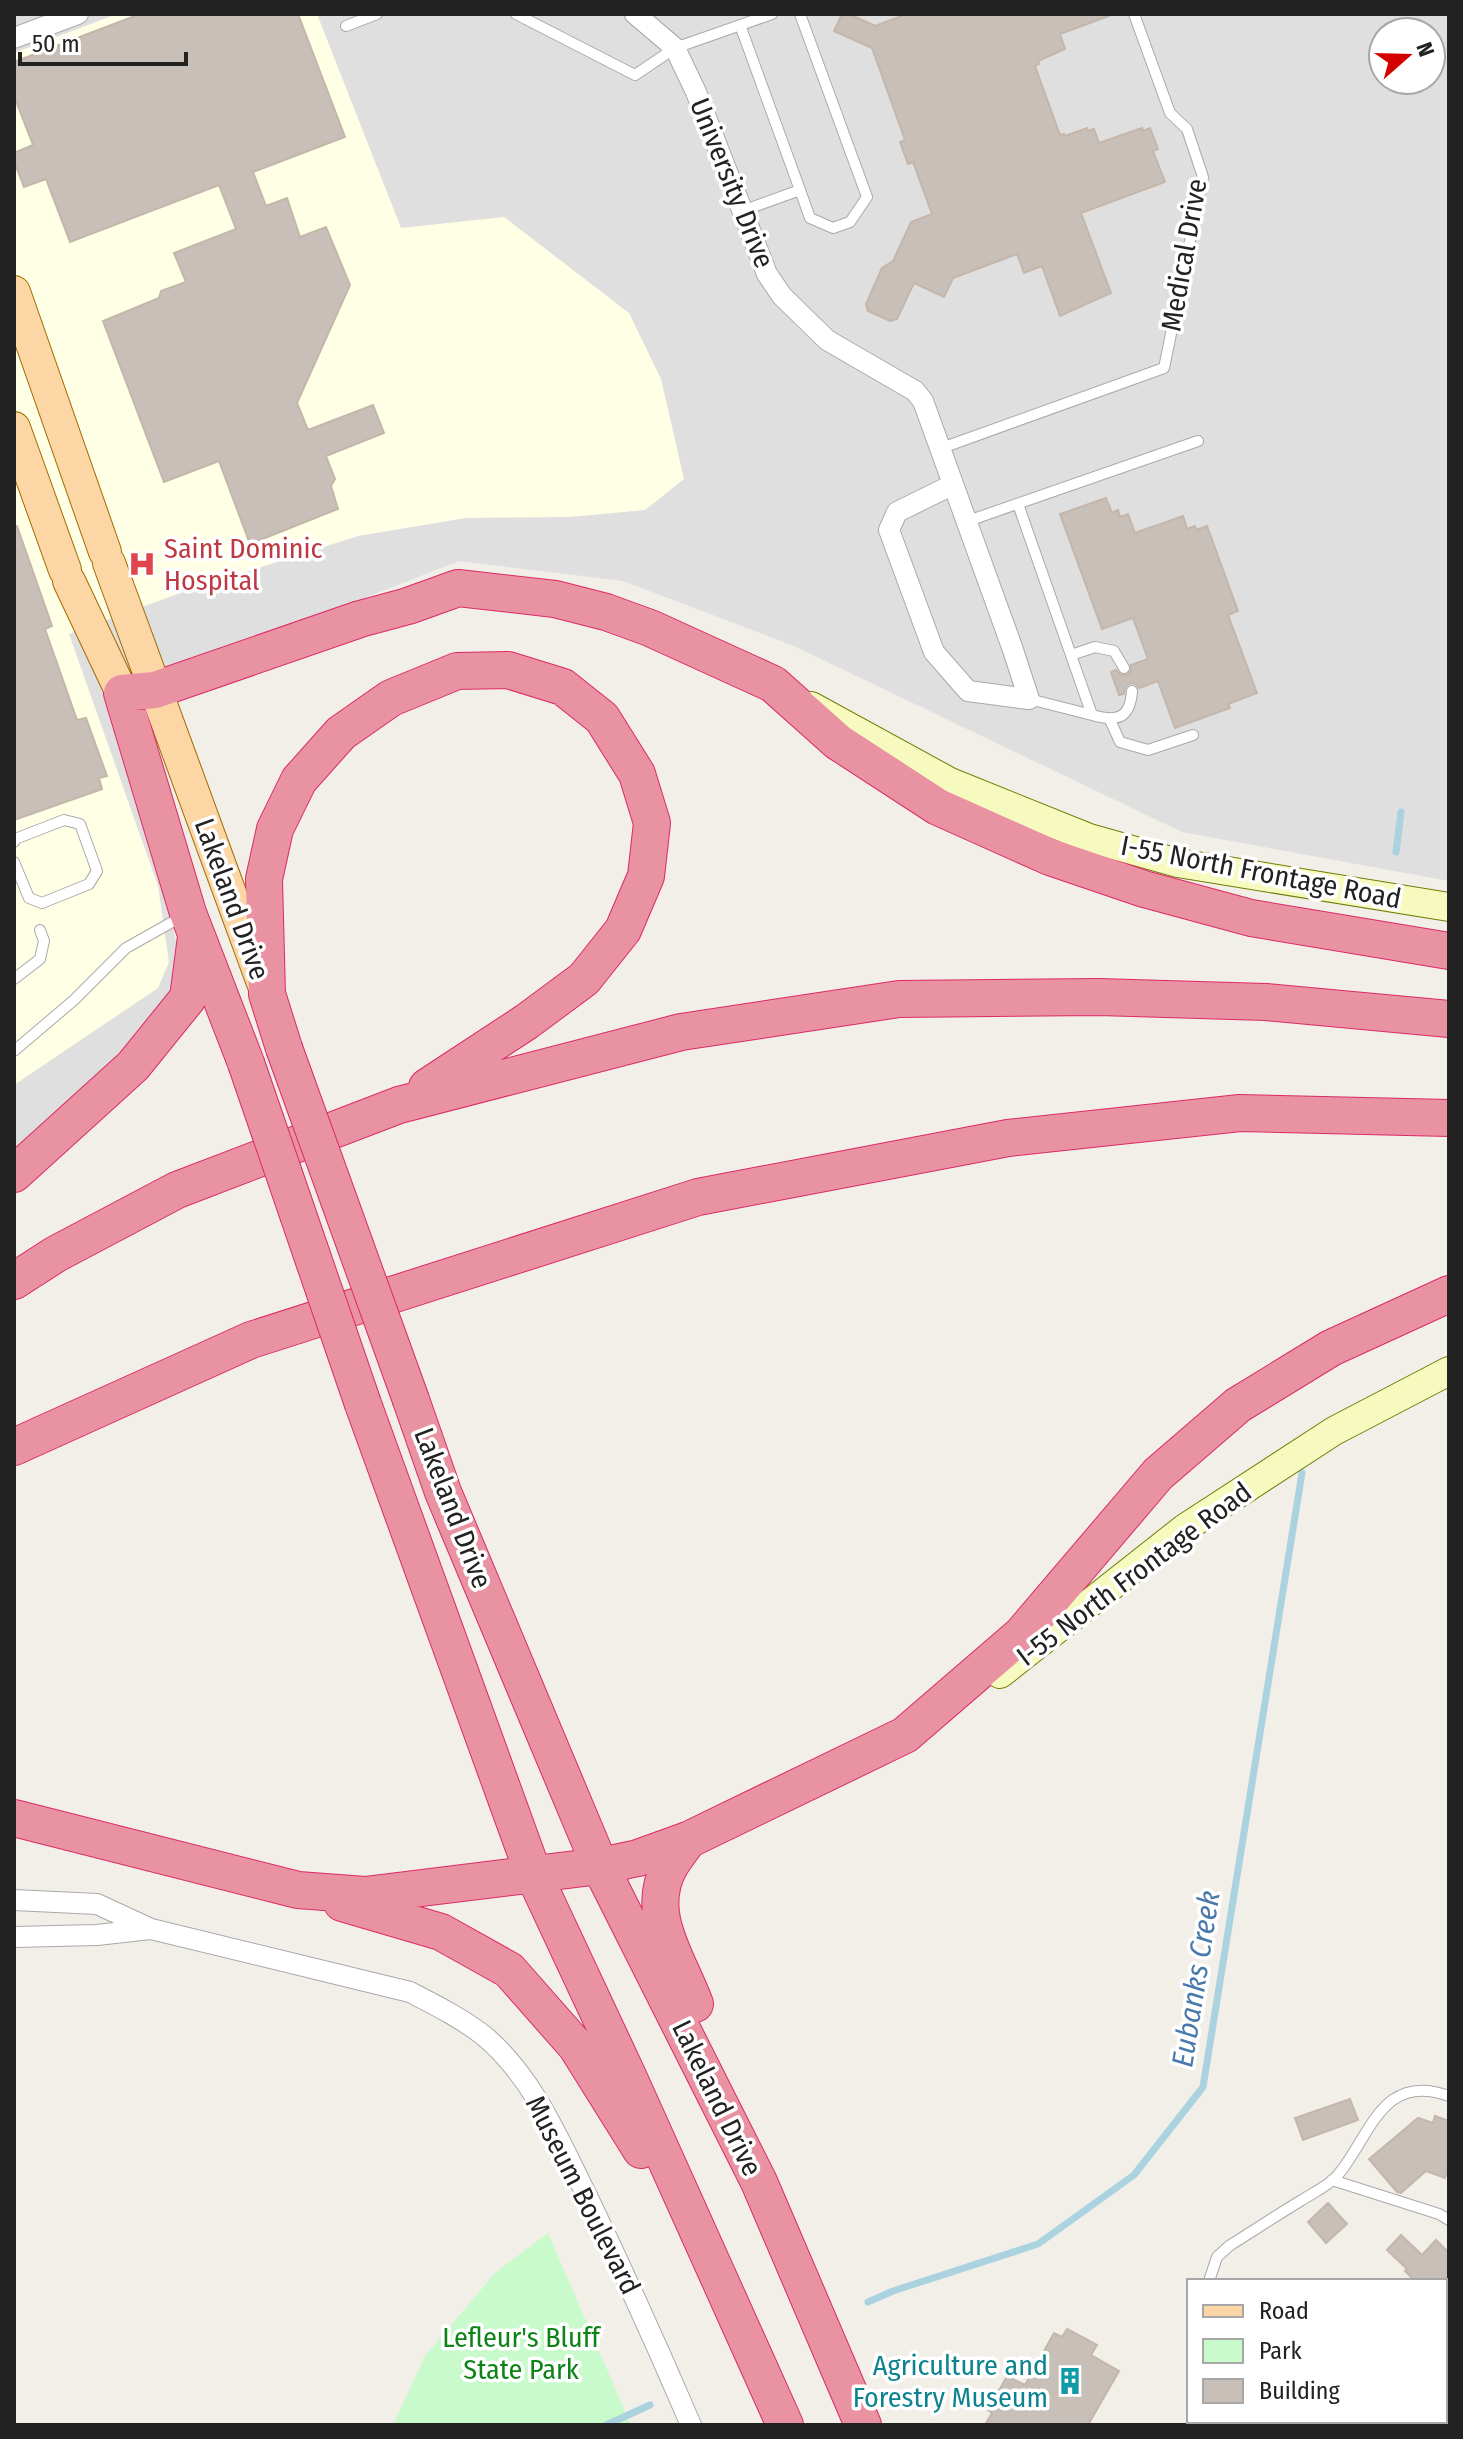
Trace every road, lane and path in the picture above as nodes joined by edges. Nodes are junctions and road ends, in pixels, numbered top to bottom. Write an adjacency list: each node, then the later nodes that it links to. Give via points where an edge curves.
1 (78, 14): 8 (street)
2 (377, 14): 10 (lane)
3 (516, 14): 12 (lane, via 635,75)
4 (635, 14): 12 (street, University Drive)
5 (772, 14): 9 (lane)
6 (800, 14): 13 (lane, via 867,197 850,222 833,228 810,218)
7 (1134, 14): 18 (lane, Medical Drive, via 1170,113 1187,129 1203,177 1164,368)
8 (34, 22): 11 (street)
9 (740, 25): 12 (lane); 13 (lane)
10 (346, 26)
11 (14, 38)
12 (675, 48): 14 (street, University Drive)
13 (800, 190): 14 (lane)
14 (742, 211): 18 (street, University Drive, via 767,274 782,296 827,340 915,391)
15 (14, 292): 25 (main road, Lakeland Drive, via 107,557)
16 (14, 428): 25 (main road, Lakeland Drive, via 67,575)
17 (1198, 441): 20 (lane)
18 (939, 449): 19 (street, University Drive)
19 (952, 485): 21 (street, University Drive); 27 (street, via 897,512 889,530 916,607 934,652 968,691)
20 (1018, 504): 21 (lane); 22 (lane)
21 (965, 522): 27 (street, University Drive)
22 (1071, 655): 23 (lane, via 1095,647 1114,651); 28 (lane)
23 (1124, 668)
24 (773, 684): 25 (highway, via 606,612 555,599 458,588); 33 (street, I-55 North Frontage Road, via 950,782 1089,838 1178,863); 36 (highway, via 838,742 938,807 1050,857 1251,918)
25 (138, 691): 34 (highway, Lakeland Drive); 38 (main road, Lakeland Drive)
26 (1132, 691): 29 (lane, via 1124,715)
27 (1029, 699): 28 (lane)
28 (1092, 715): 29 (lane)
29 (1110, 720): 30 (lane, via 1120,742 1148,750)
30 (1193, 735)
31 (14, 842): 32 (lane, via 64,820 80,824 97,871 89,884 42,903 29,898)
32 (14, 862)
33 (1449, 907)
34 (192, 922): 40 (lane, via 126,948); 43 (highway, via 188,998 133,1066); 52 (highway, Lakeland Drive, bridge)
35 (40, 930): 37 (lane, via 40,959)
36 (1449, 951)
37 (14, 979)
38 (267, 994): 41 (highway, via 264,879 275,829 299,780 341,733 391,698 457,671 508,670 563,687 602,718 637,774 652,823 646,876 623,930 584,979); 51 (highway, Lakeland Drive, bridge, via 443,1492)
39 (1449, 1019): 41 (highway, via 1266,1002 899,999 681,1032)
40 (14, 1051)
41 (399, 1105): 44 (highway, via 177,1190)
42 (1449, 1118): 47 (highway, via 1240,1113 1008,1138 698,1197 251,1340)
43 (14, 1174)
44 (14, 1281)
45 (1449, 1294): 48 (highway, via 1331,1348 1238,1405 1158,1474 1021,1635)
46 (1449, 1371): 48 (street, I-55 North Frontage Road, via 1334,1431 1185,1528 1007,1670)
47 (14, 1447)
48 (905, 1735): 50 (highway)
49 (14, 1818): 53 (highway)
50 (688, 1840): 51 (highway); 59 (highway, via 669,1868 660,1918 742,2125)
51 (600, 1866): 52 (highway); 59 (highway, Lakeland Drive)
52 (533, 1873): 53 (highway, via 365,1895); 61 (highway, Lakeland Drive)
53 (298, 1890): 61 (highway, via 441,1932 509,1970 576,2046)
54 (14, 1900): 55 (street, Museum Boulevard, via 97,1904)
55 (151, 1929): 56 (street, Museum Boulevard); 63 (street, Museum Boulevard, via 410,1992 484,2036 524,2080 558,2138 641,2306)
56 (14, 1937)
57 (1449, 2096): 58 (lane, via 1414,2091 1395,2099 1371,2121)
58 (1332, 2180): 60 (lane); 62 (lane, via 1229,2246 1217,2257)
59 (759, 2182): 65 (highway, Lakeland Drive)
60 (1449, 2220)
61 (705, 2247): 64 (highway, Lakeland Drive)
62 (1210, 2279)
63 (691, 2425)
64 (785, 2425)
65 (863, 2425)

